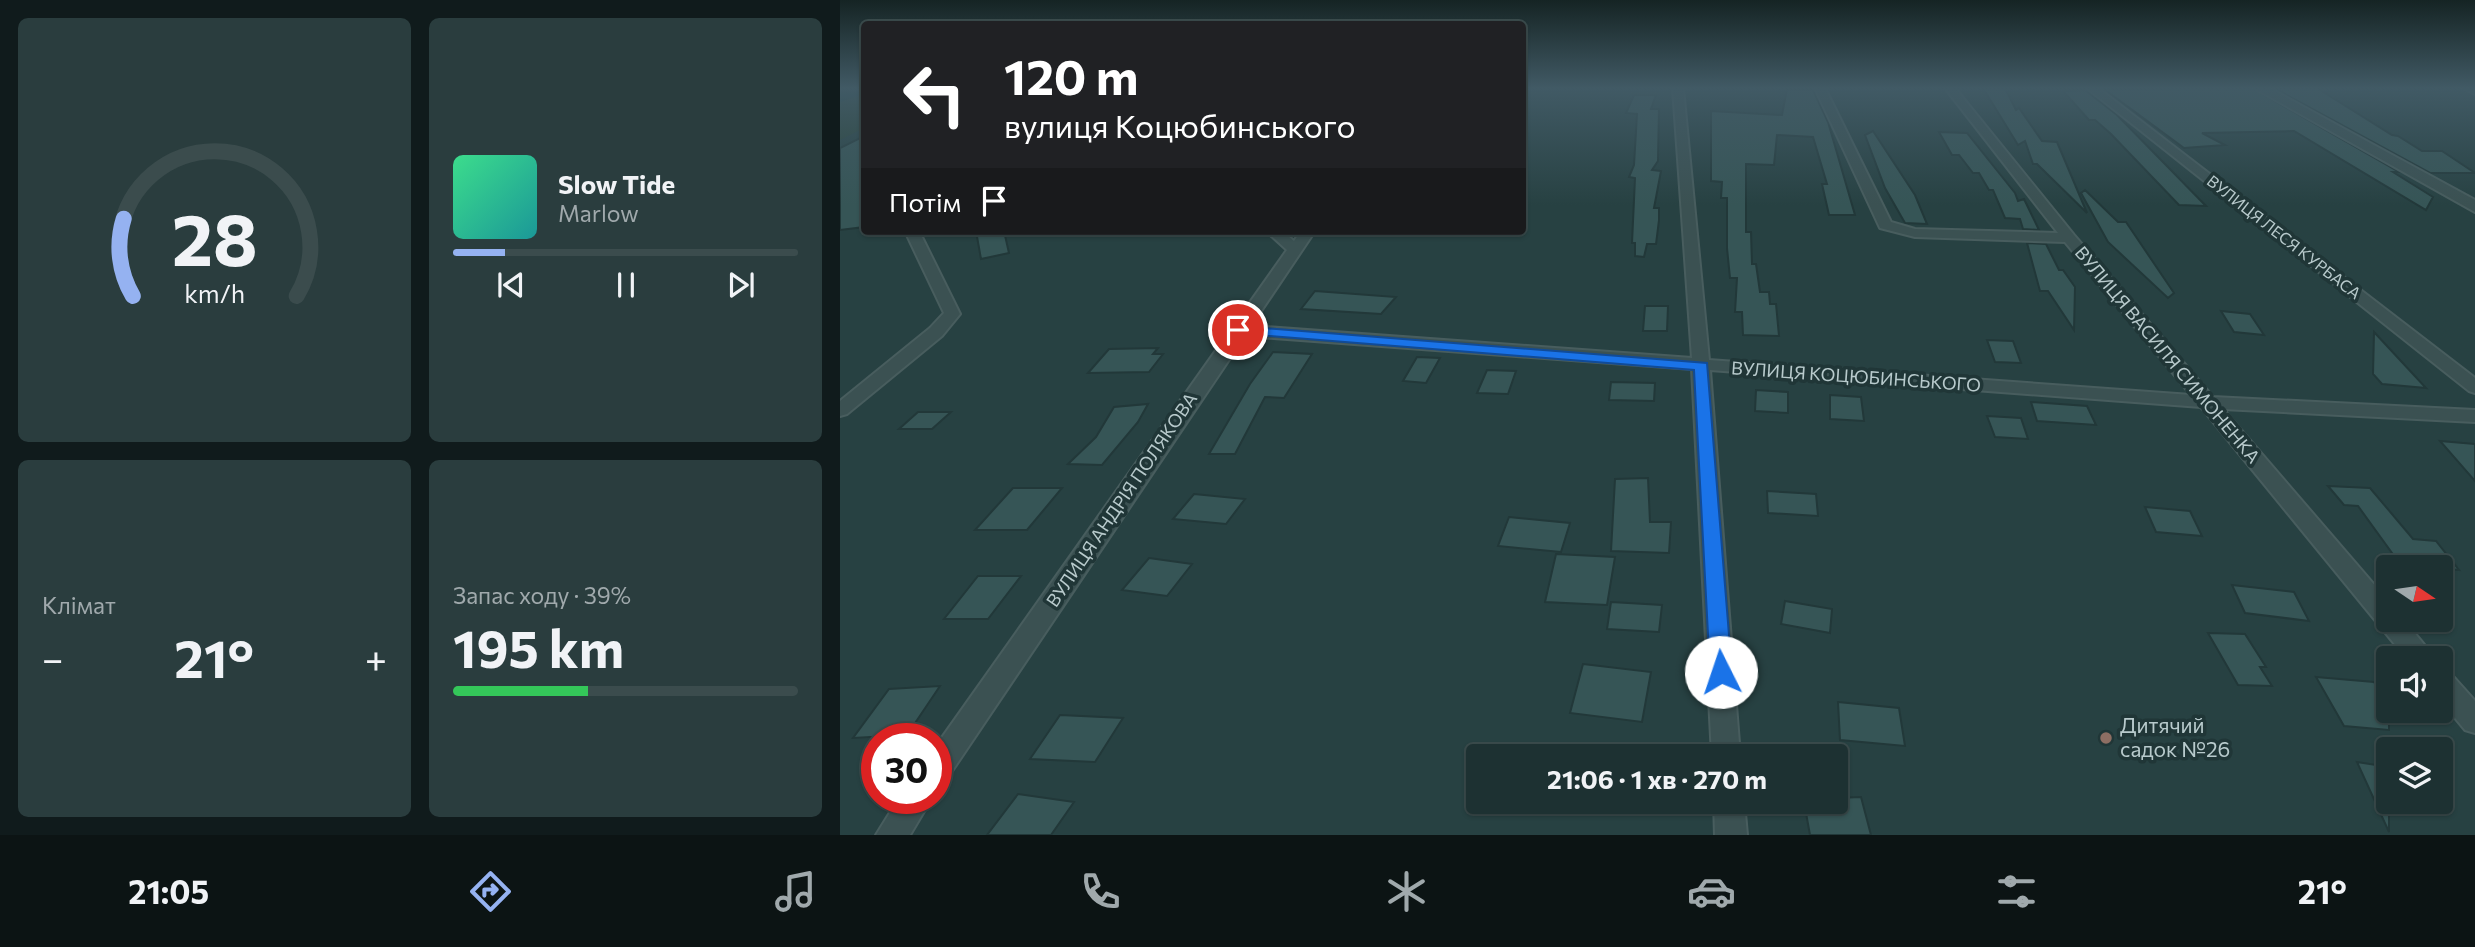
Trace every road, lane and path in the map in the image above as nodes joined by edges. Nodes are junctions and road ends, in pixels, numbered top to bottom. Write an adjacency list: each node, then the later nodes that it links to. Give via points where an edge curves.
1 (1681, 127): 11 (street)
2 (1838, 127): 8 (street, via 1885,225 1915,233)
3 (1981, 127): 8 (street, ВУЛИЦЯ ВАСИЛЯ СИМОНЕНКА)
4 (2142, 127): 12 (street, ВУЛИЦЯ ЛЕСЯ КУРБАСА)
5 (2330, 127): 6 (street)
6 (2475, 207)
7 (914, 235): 14 (street, via 952,314)
8 (2069, 238): 13 (street, ВУЛИЦЯ ВАСИЛЯ СИМОНЕНКА)
9 (1302, 240): 10 (street, ВУЛИЦЯ АНДРІЯ ПОЛЯКОВА)
10 (1238, 330): 11 (street, ВУЛИЦЯ КОЦЮБИНСЬКОГО); 22 (street, ВУЛИЦЯ АНДРІЯ ПОЛЯКОВА)
11 (1701, 366): 13 (street, ВУЛИЦЯ КОЦЮБИНСЬКОГО); 21 (street)
12 (2475, 387)
13 (2206, 402): 15 (street, ВУЛИЦЯ КОЦЮБИНСЬКОГО); 16 (street, ВУЛИЦЯ ВАСИЛЯ СИМОНЕНКА)
14 (840, 410)
15 (2475, 416)
16 (2376, 604)
17 (2400, 632): 18 (street, ВУЛИЦЯ ВАСИЛЯ СИМОНЕНКА)
18 (2412, 646)
19 (2453, 695): 20 (street)
20 (2475, 721)
21 (1725, 744)
22 (952, 747)
23 (906, 814): 25 (street)
24 (1730, 814): 26 (street)
25 (892, 835)
26 (1731, 835)

